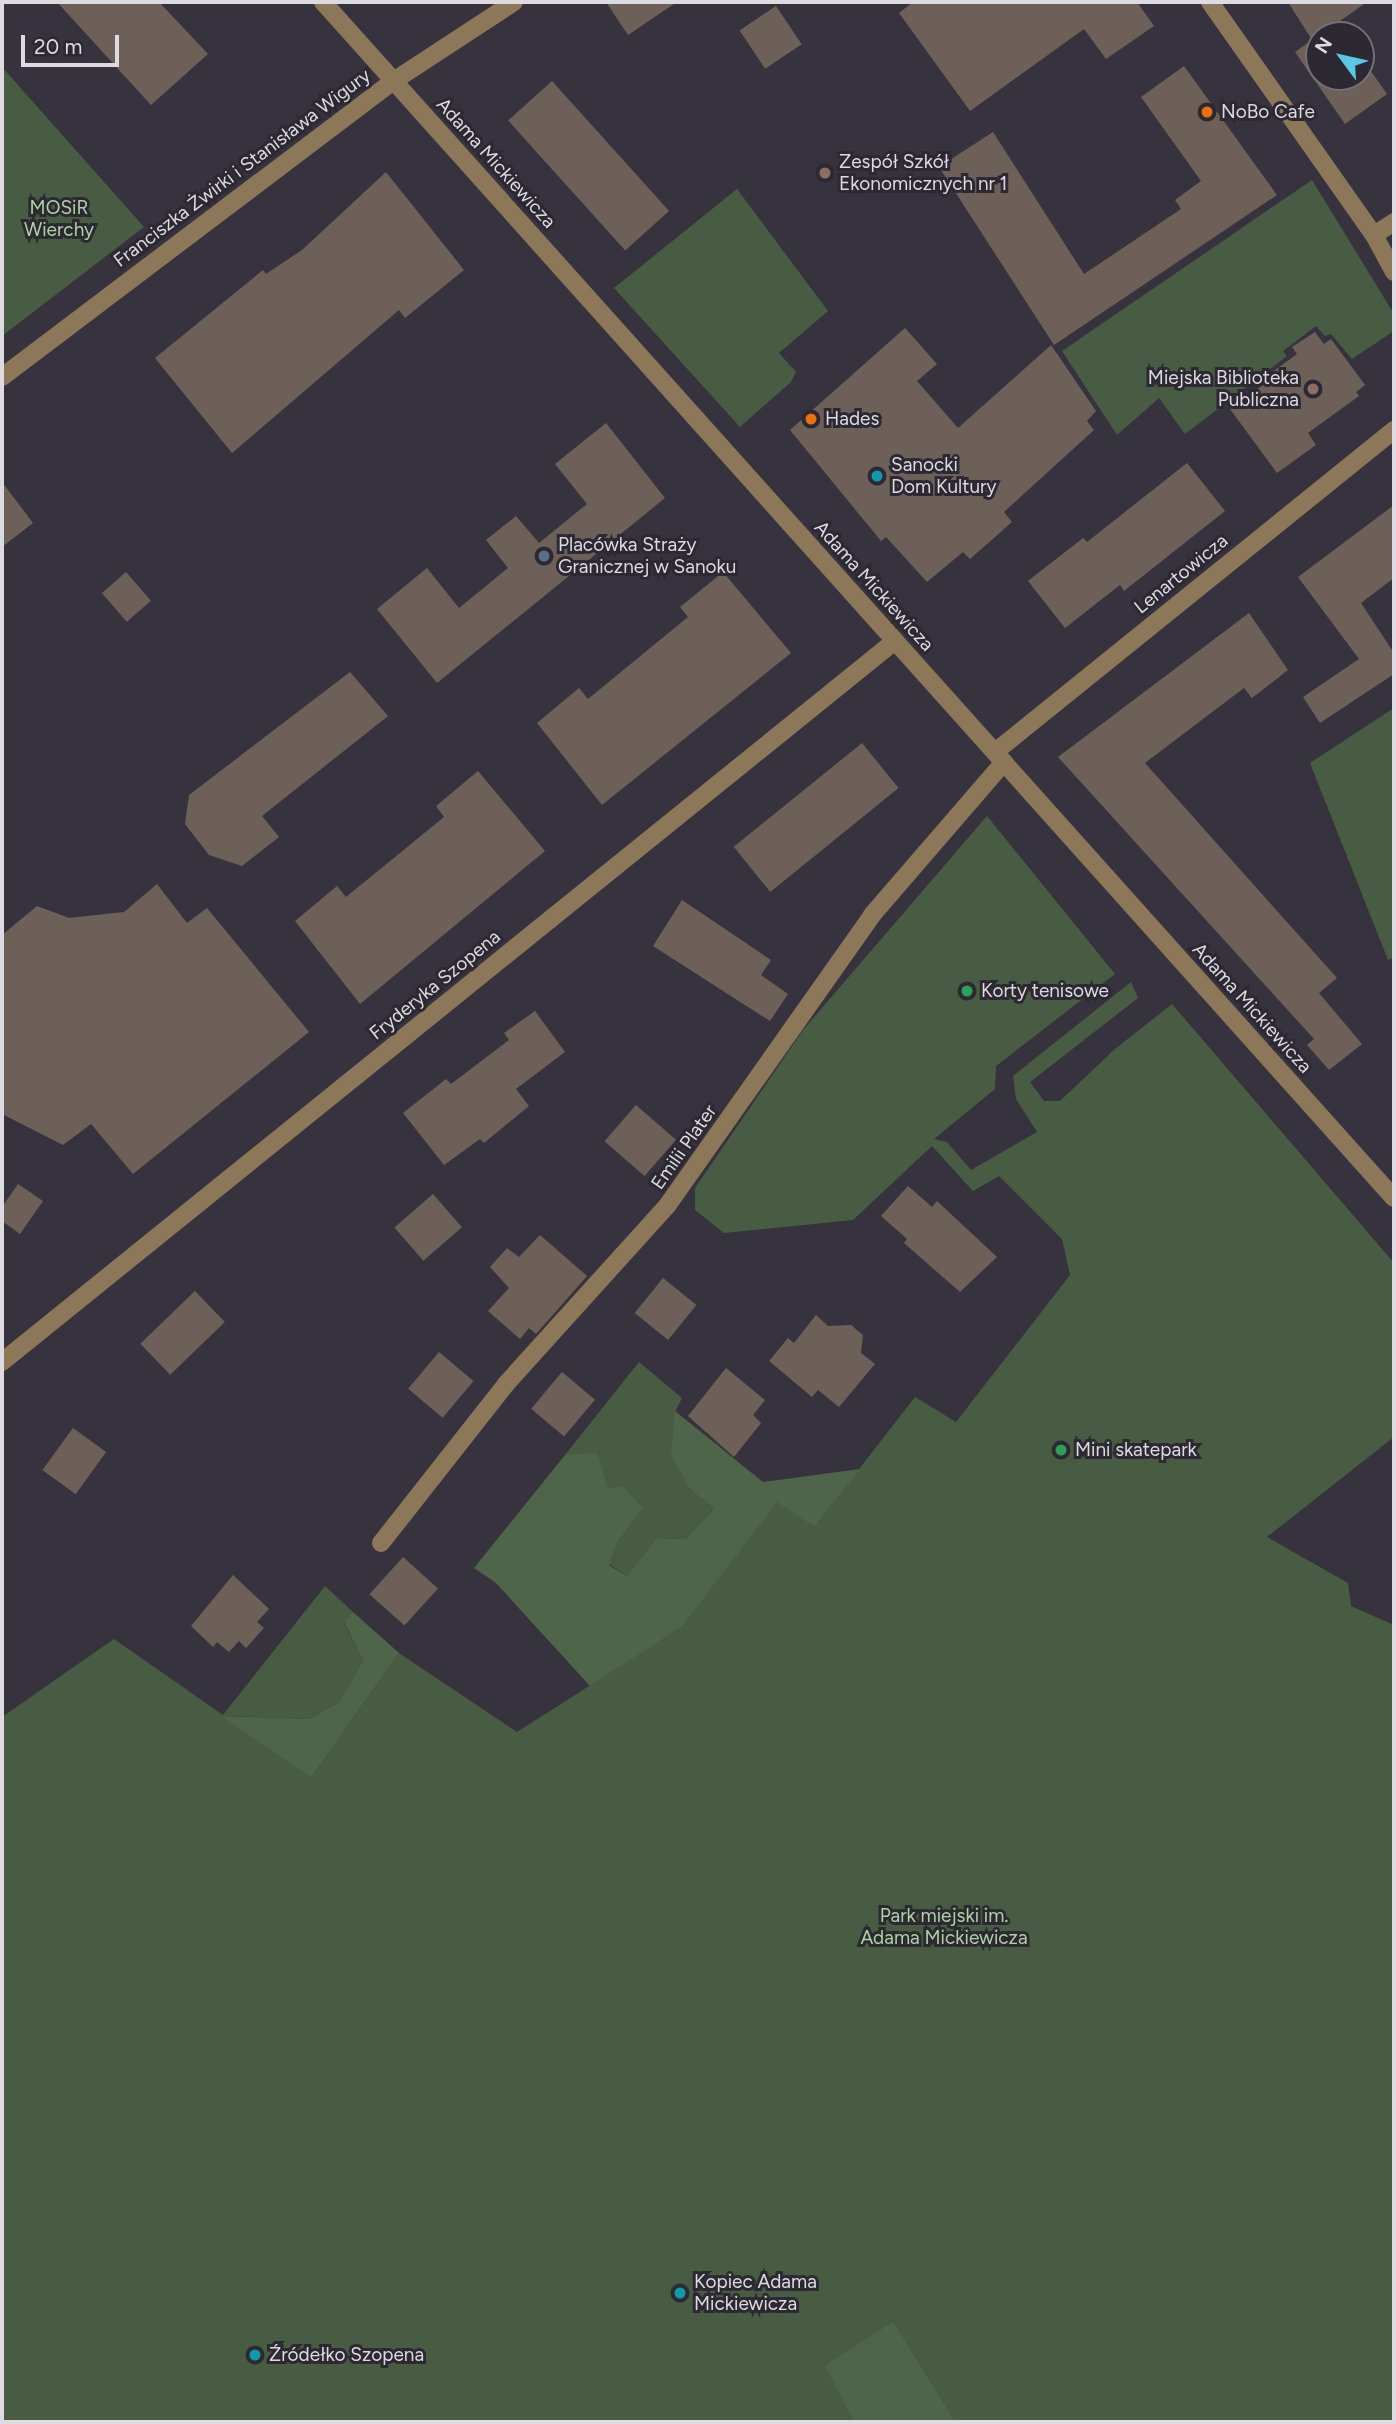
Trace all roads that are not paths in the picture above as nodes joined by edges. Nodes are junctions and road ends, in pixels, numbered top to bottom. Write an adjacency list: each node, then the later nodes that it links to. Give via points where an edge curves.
1 (323, 2): 4 (street, Adama Mickiewicza)
2 (514, 2): 4 (street, Franciszka Żwirki i Stanisława Wigury)
3 (1209, 2): 6 (street)
4 (395, 80): 8 (street, Franciszka Żwirki i Stanisława Wigury); 10 (street, Adama Mickiewicza)
5 (1394, 222): 6 (street)
6 (1374, 235): 7 (street)
7 (1394, 272)
8 (2, 377)
9 (1394, 430): 11 (street, Lenartowicza)
10 (895, 641): 11 (street, Adama Mickiewicza); 13 (street, Fryderyka Szopena)
11 (999, 757): 12 (street, Adama Mickiewicza); 14 (street, Emilii Plater, via 872,915 667,1206 498,1394)
12 (1394, 1198)
13 (2, 1362)
14 (381, 1543)

